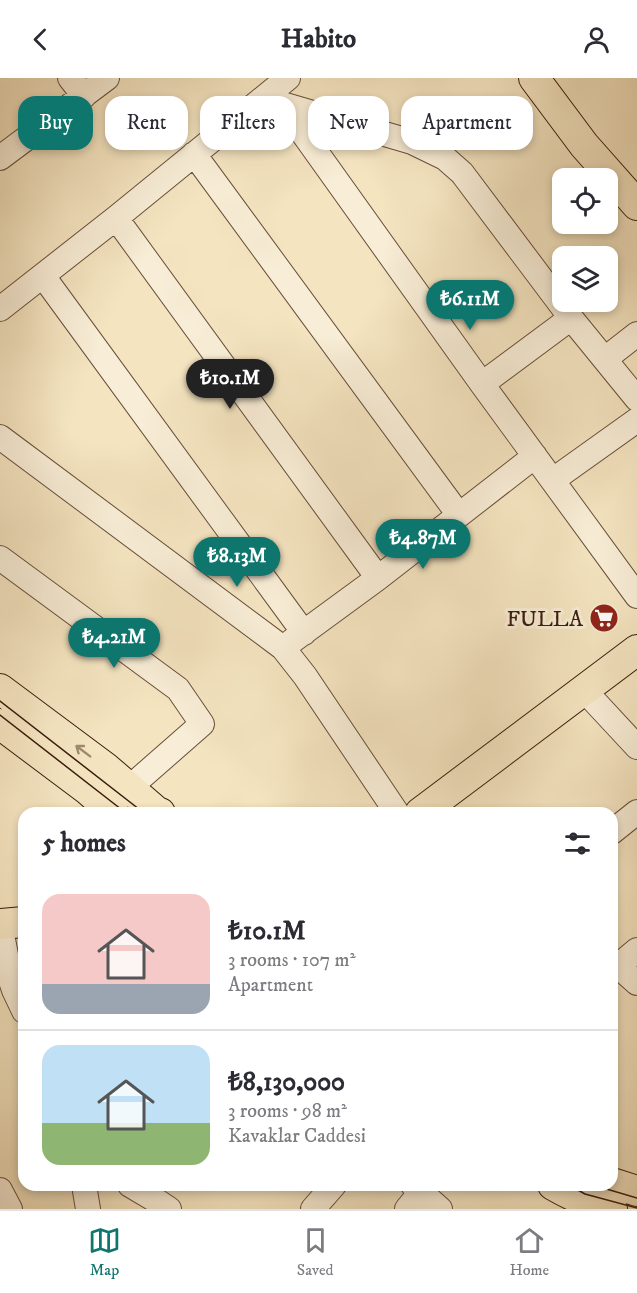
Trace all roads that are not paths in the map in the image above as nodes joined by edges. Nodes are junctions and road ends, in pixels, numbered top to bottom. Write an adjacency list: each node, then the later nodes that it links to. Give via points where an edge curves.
1 (107, 78): 3 (street)
2 (534, 78): 7 (main road, via 584,146)
3 (77, 87): 6 (street)
4 (280, 91): 5 (street); 11 (street, via 445,158 462,173); 14 (street)
5 (194, 154): 8 (street); 20 (street)
6 (0, 158)
7 (637, 205)
8 (116, 218): 9 (street); 22 (street)
9 (43, 276): 10 (street); 24 (street)
10 (0, 309)
11 (571, 318): 13 (street); 14 (street)
12 (637, 334): 13 (street)
13 (605, 359): 15 (street)
14 (482, 384): 18 (street)
15 (637, 399)
16 (637, 420): 19 (street)
17 (0, 437): 25 (street)
18 (535, 456): 19 (street); 20 (street)
19 (554, 480): 23 (street)
20 (459, 515): 22 (street)
21 (0, 558): 31 (street, via 178,689 202,724)
22 (378, 578): 24 (street)
23 (637, 596)
24 (304, 633): 25 (street)
25 (283, 648): 34 (street)
26 (637, 650): 28 (main road)
27 (0, 689): 31 (main road, one-way to 27)
28 (584, 690): 30 (street); 35 (main road)
29 (3, 733): 32 (main road)
30 (637, 747)
31 (129, 788): 33 (main road)
32 (107, 807)
33 (151, 807)
34 (393, 807)
35 (428, 807)
36 (637, 812): 37 (street)
37 (618, 827)
38 (18, 922): 39 (main road)
39 (0, 924): 44 (street)
40 (637, 950): 41 (street)
41 (618, 966)
42 (618, 971): 43 (street)
43 (637, 984)
44 (18, 998)
45 (618, 1185): 51 (main road)
46 (0, 1190): 54 (street)
47 (85, 1191): 55 (street)
48 (147, 1191): 53 (street)
49 (329, 1191): 56 (street)
50 (563, 1191): 58 (main road)
51 (637, 1191)
52 (414, 1195): 57 (street)
53 (167, 1198)
54 (10, 1209)
55 (88, 1209)
56 (313, 1209)
57 (440, 1209)
58 (612, 1209)

